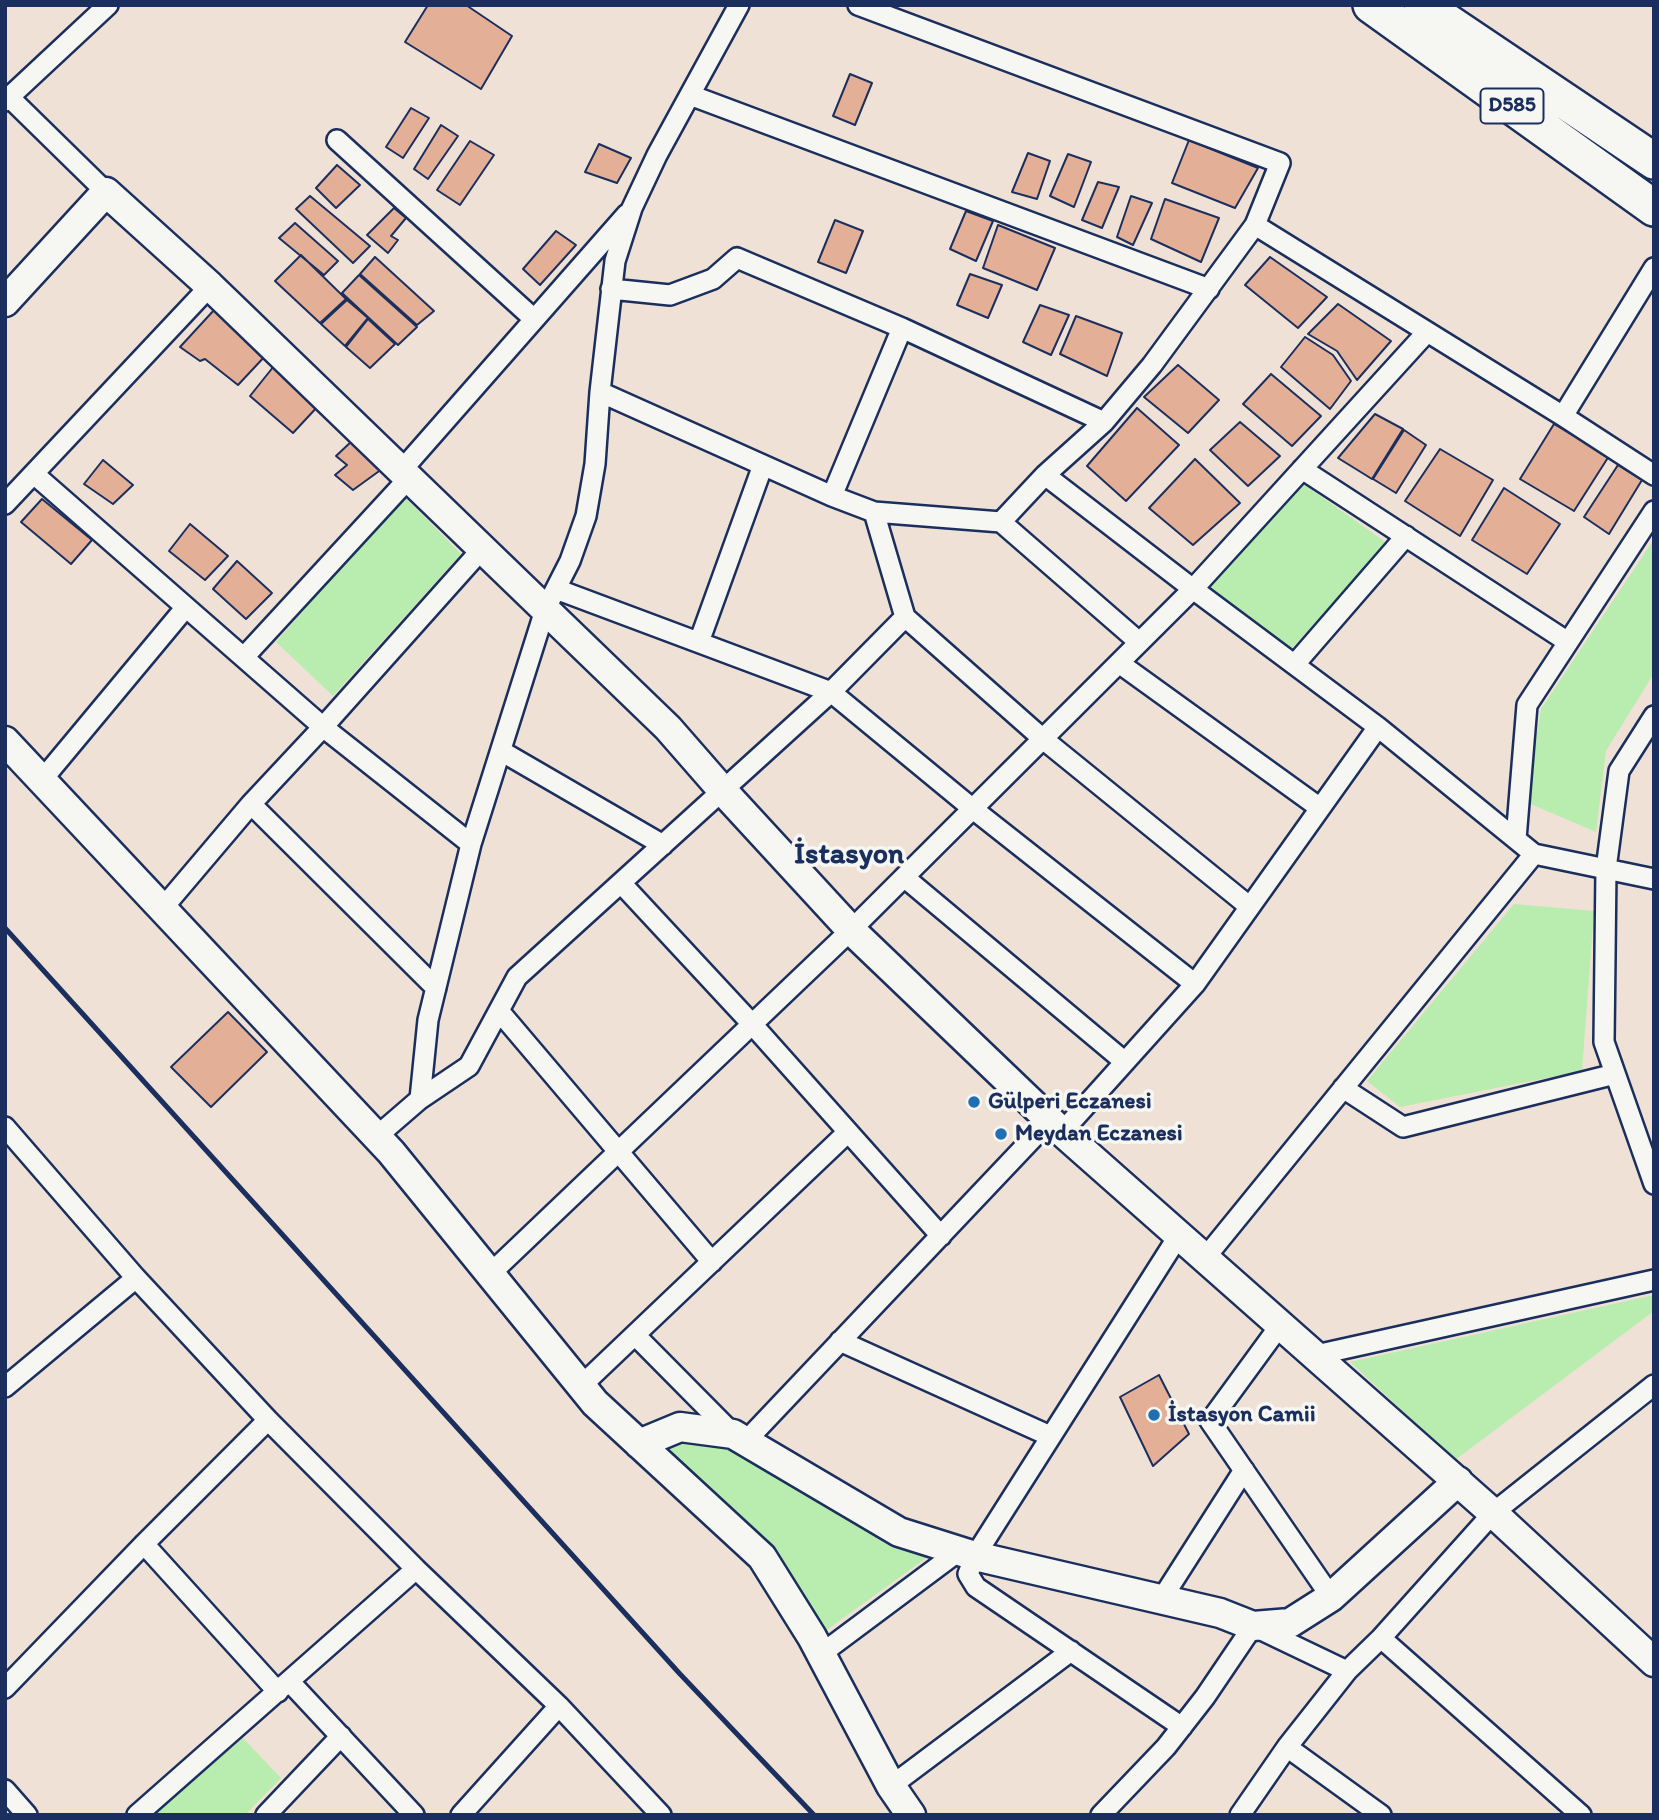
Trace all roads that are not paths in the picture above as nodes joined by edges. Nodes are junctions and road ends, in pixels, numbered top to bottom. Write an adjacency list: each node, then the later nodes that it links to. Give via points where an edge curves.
1 (107, 5): 7 (street)
2 (739, 5): 6 (street)
3 (858, 5): 13 (street, via 1280,163)
4 (1371, 5): 12 (highway, D585)
5 (1422, 5): 9 (highway, D585)
6 (690, 95): 11 (street); 17 (street)
7 (7, 99): 10 (street)
8 (337, 140): 19 (street)
9 (1654, 161)
10 (106, 192): 15 (street); 18 (street)
11 (632, 208): 16 (street); 19 (street)
12 (1654, 208)
13 (1255, 225): 17 (street); 21 (street)
14 (1654, 268): 23 (street)
15 (210, 286): 27 (street); 28 (street)
16 (611, 289): 20 (street, via 670,295 713,279 737,258); 22 (street)
17 (1209, 289): 24 (street)
18 (5, 302)
19 (534, 319): 28 (street)
20 (902, 328): 24 (street); 31 (street)
21 (1427, 332): 23 (street); 26 (street)
22 (600, 393): 25 (street); 39 (street, via 586,516)
23 (1563, 416): 30 (street)
24 (1104, 422): 29 (street)
25 (763, 465): 31 (street); 42 (street)
26 (1302, 469): 36 (street); 38 (street)
27 (34, 474): 32 (street); 40 (street)
28 (405, 474): 37 (street); 45 (street)
29 (1045, 475): 35 (street); 38 (street)
30 (1654, 475)
31 (832, 496): 34 (street)
32 (5, 504)
33 (1654, 511): 44 (street)
34 (874, 512): 35 (street); 41 (street)
35 (1001, 522): 43 (street)
36 (1406, 536): 44 (street); 47 (street)
37 (482, 549): 39 (street); 50 (street)
38 (1193, 589): 43 (street); 47 (street)
39 (551, 599): 42 (street); 54 (street); 56 (street)
40 (186, 607): 45 (street); 55 (street)
41 (905, 617): 48 (street); 52 (street)
42 (699, 642): 48 (street)
43 (1139, 642): 46 (street)
44 (1568, 642): 60 (street, via 1527,705)
45 (244, 657): 50 (street)
46 (1119, 663): 52 (street); 58 (street)
47 (1295, 664): 51 (street)
48 (831, 692): 56 (street); 59 (street)
49 (1654, 716): 64 (street, via 1619,771)
50 (323, 727): 57 (street); 61 (street)
51 (1378, 727): 58 (street); 60 (street)
52 (1043, 739): 59 (street); 68 (street)
53 (5, 741): 55 (street)
54 (501, 751): 61 (street); 62 (street)
55 (42, 780): 69 (street)
56 (723, 791): 62 (street); 70 (street)
57 (251, 804): 69 (street); 72 (street)
58 (1320, 808): 68 (street)
59 (973, 809): 65 (street); 71 (street)
60 (1516, 839): 63 (street)
61 (471, 844): 72 (street)
62 (663, 845): 67 (street)
63 (1534, 854): 64 (street); 77 (street)
64 (1606, 869): 66 (street); 76 (street, via 1604,1042)
65 (904, 877): 70 (street); 75 (street)
66 (1654, 879)
67 (621, 883): 73 (street, via 517,977); 74 (street)
68 (1250, 907): 71 (street)
69 (162, 909): 82 (street)
70 (851, 930): 74 (street); 79 (street)
71 (1195, 984): 75 (street)
72 (436, 988): 78 (street)
73 (499, 1011): 78 (street, via 469,1066); 83 (street)
74 (752, 1024): 81 (street); 83 (street)
75 (1125, 1062): 79 (street)
76 (1615, 1074): 77 (street, via 1403,1127); 84 (street)
77 (1343, 1088): 87 (street)
78 (420, 1099): 82 (street)
79 (1056, 1126): 85 (street); 86 (street)
80 (5, 1127): 90 (street)
81 (848, 1132): 86 (street); 88 (street)
82 (376, 1137): 89 (street)
83 (618, 1152): 88 (street); 89 (street)
84 (1654, 1184)
85 (1179, 1235): 87 (street); 100 (street)
86 (941, 1236): 94 (street)
87 (1205, 1258): 92 (street)
88 (712, 1262): 93 (street)
89 (490, 1274): 97 (street)
90 (136, 1278): 98 (street); 99 (street)
91 (1654, 1280): 95 (street)
92 (1280, 1324): 95 (street); 103 (street, via 1210,1421)
93 (635, 1335): 97 (street); 101 (street)
94 (840, 1341): 100 (street); 101 (street)
95 (1316, 1355): 104 (street)
96 (1654, 1385): 105 (street)
97 (581, 1386): 102 (street)
98 (5, 1387)
99 (268, 1420): 106 (street); 108 (street)
100 (1050, 1436): 107 (street)
101 (739, 1438): 102 (street, via 680,1427); 107 (street, via 899,1532)
102 (639, 1444): 115 (street, via 762,1556)
103 (1244, 1470): 109 (street); 110 (street)
104 (1458, 1481): 105 (street); 109 (street)
105 (1493, 1513): 112 (street); 114 (street)
106 (144, 1545): 117 (street); 118 (street)
107 (967, 1553): 110 (street); 113 (street, via 968,1574 976,1587); 115 (street)
108 (416, 1569): 117 (street); 119 (street)
109 (1331, 1597): 111 (street, via 1290,1623)
110 (1161, 1600): 111 (street, via 1220,1613)
111 (1253, 1626): 116 (street); 120 (street)
112 (1381, 1639): 116 (street); 135 (street)
113 (1072, 1651): 120 (street); 123 (street)
114 (1650, 1653)
115 (821, 1654): 123 (street)
116 (1347, 1671): 122 (street)
117 (284, 1687): 121 (street); 126 (street)
118 (5, 1688)
119 (559, 1706): 129 (street); 130 (street)
120 (1182, 1727): 132 (street)
121 (341, 1736): 127 (street); 128 (street)
122 (1287, 1748): 133 (street); 134 (street)
123 (891, 1786): 131 (street)
124 (5, 1790): 125 (street)
125 (27, 1815)
126 (137, 1815)
127 (266, 1815)
128 (414, 1815)
129 (461, 1815)
130 (661, 1815)
131 (911, 1815)
132 (1101, 1815)
133 (1240, 1815)
134 (1381, 1815)
135 (1581, 1815)

